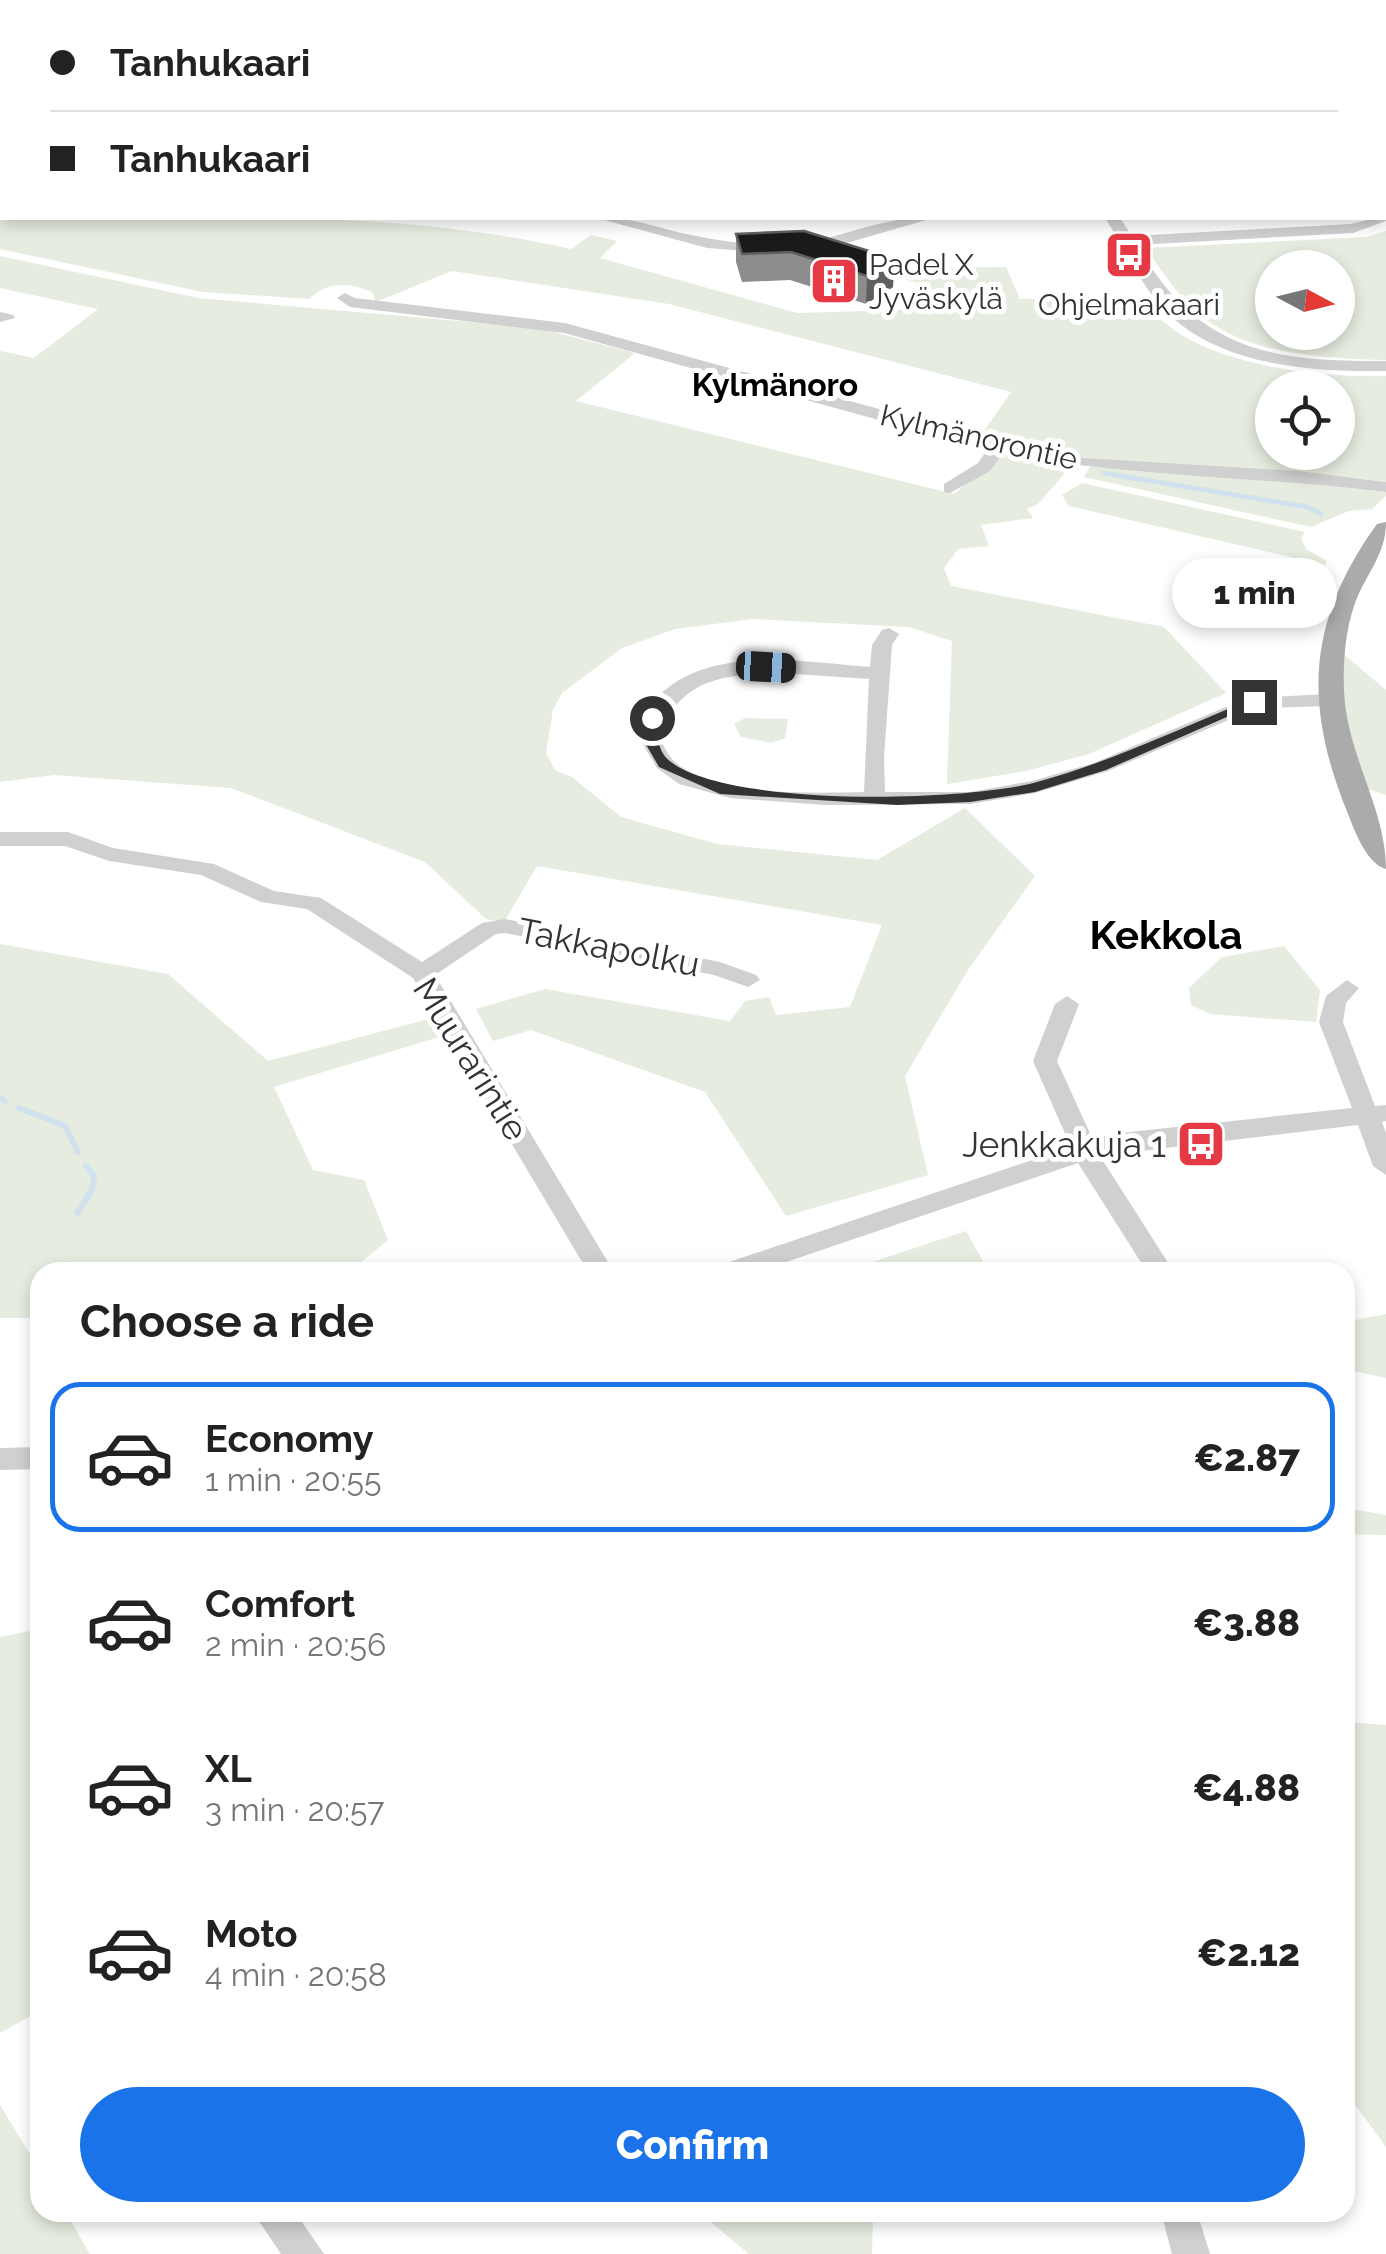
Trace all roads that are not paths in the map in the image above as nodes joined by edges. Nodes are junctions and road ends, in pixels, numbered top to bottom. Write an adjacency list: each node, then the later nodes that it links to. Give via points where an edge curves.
1 (613, 220): 2 (street, via 718,246 810,248)
2 (907, 220)
3 (1115, 220): 5 (street)
4 (1375, 220): 5 (street, via 1353,228)
5 (1128, 241): 7 (street, via 1170,306 1217,338 1287,360)
6 (345, 298): 8 (street, Kylmänorontie, via 565,328)
7 (1386, 366)
8 (998, 447): 9 (street, Kylmänorontie, via 1123,466); 10 (street, via 984,467)
9 (1386, 487)
10 (950, 488)
11 (1386, 529): 14 (main road, via 1353,576 1333,629)
12 (889, 634): 13 (street)
13 (880, 674): 15 (street); 15 (street, via 748,667 711,674 664,698 648,736 664,764 720,790)
14 (1329, 700): 15 (street, via 1254,702 1035,788 970,798); 17 (main road, via 1350,786)
15 (874, 800)
16 (0, 839): 18 (street, Muurarintie, via 68,839 109,854 206,869 269,898 314,903)
17 (1386, 860)
18 (422, 972): 19 (street, Takkapolku, via 490,928 505,926); 25 (street, Muurarintie)
19 (748, 980)
20 (1346, 988): 22 (street, via 1334,1001 1331,1022)
21 (1066, 1004): 23 (street, via 1045,1061)
22 (1376, 1114): 23 (street, via 1111,1143); 24 (street)
23 (1084, 1152): 26 (street); 27 (street)
24 (1386, 1166)
25 (595, 1262)
26 (759, 1262)
27 (1154, 1262)
28 (30, 1458): 29 (street)
29 (0, 1459)
30 (278, 2222): 32 (street)
31 (1181, 2222): 33 (street)
32 (305, 2254)
33 (1191, 2254)

